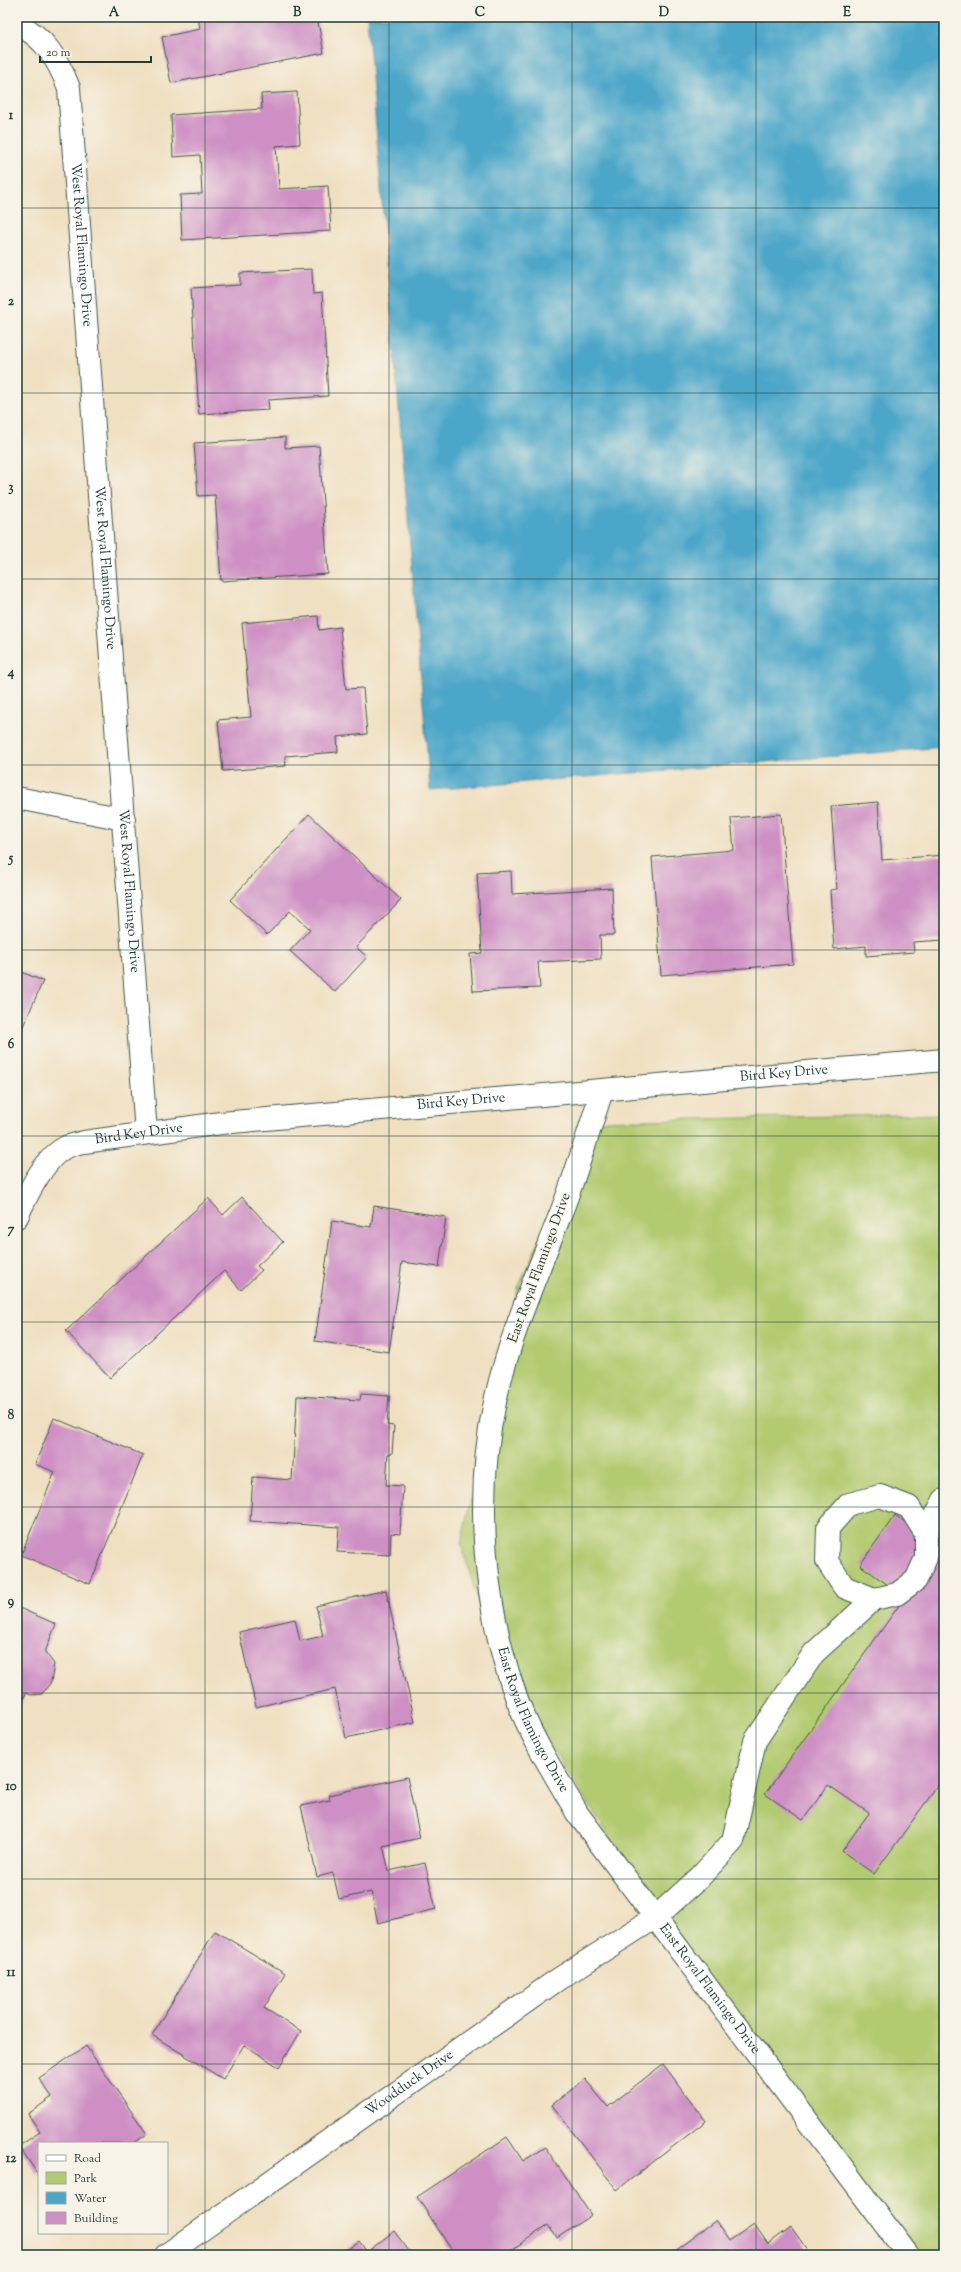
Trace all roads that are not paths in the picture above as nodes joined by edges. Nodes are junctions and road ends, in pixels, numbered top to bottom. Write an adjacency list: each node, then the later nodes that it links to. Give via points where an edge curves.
1 (17, 24): 3 (street, West Royal Flamingo Drive, via 49,48 59,62 69,88)
2 (17, 798): 3 (street)
3 (124, 819): 6 (street, West Royal Flamingo Drive)
4 (944, 1060): 5 (street, Bird Key Drive)
5 (602, 1091): 6 (street, Bird Key Drive, via 221,1123); 11 (street, East Royal Flamingo Drive, via 562,1209 518,1320 496,1398 485,1485 487,1572 492,1612 503,1657 533,1738 577,1813)
6 (146, 1133): 7 (street, Bird Key Drive, via 84,1142 65,1148 51,1160 32,1186)
7 (17, 1217)
8 (944, 1500): 9 (street)
9 (926, 1534): 10 (street, via 926,1558 916,1580 897,1594); 10 (street, via 909,1507 880,1496 849,1504 828,1528 827,1560 844,1587)
10 (874, 1598): 11 (street, Woodduck Drive, via 814,1653 755,1741 733,1841 700,1877)
11 (656, 1917): 12 (street, Woodduck Drive, via 556,1980); 13 (street, East Royal Flamingo Drive)
12 (166, 2255)
13 (908, 2255)

